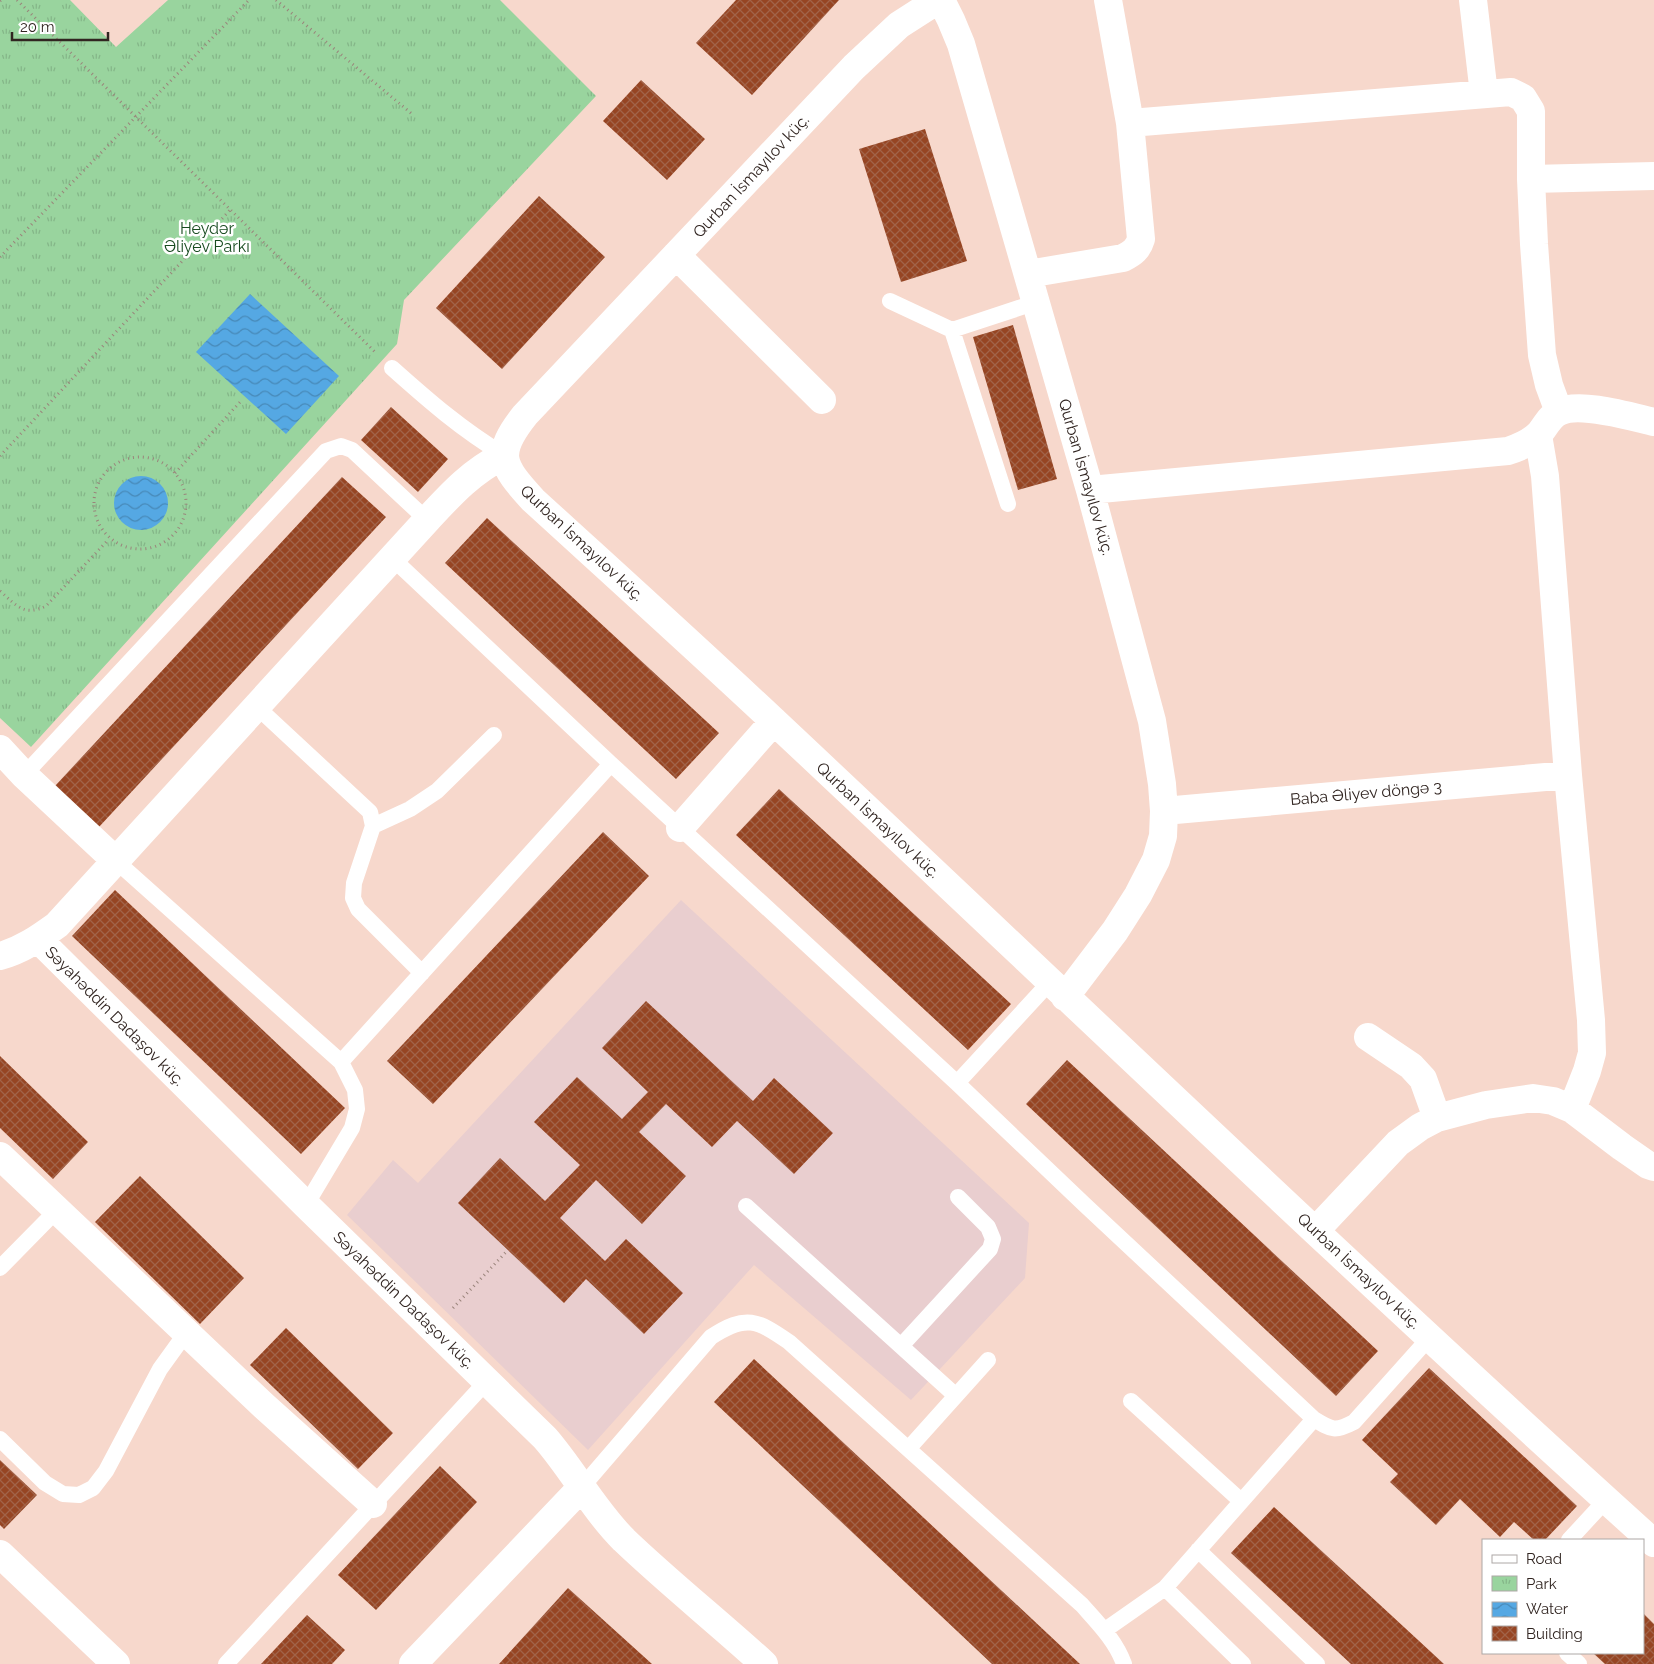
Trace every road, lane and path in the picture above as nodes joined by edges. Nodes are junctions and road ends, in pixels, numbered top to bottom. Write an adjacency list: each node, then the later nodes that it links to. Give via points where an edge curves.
1 (17, 0): 9 (path)
2 (249, 0): 9 (path)
3 (276, 0): 8 (path)
4 (939, 0): 14 (street, Qurban İsmayılov küç., via 899,25 879,43); 16 (street, Qurban İsmayılov küç., via 961,44)
5 (1108, 0): 10 (street)
6 (1473, 0): 7 (street)
7 (1484, 94): 10 (street); 12 (street, via 1511,92 1523,98 1531,111)
8 (412, 114)
9 (136, 116): 13 (path); 15 (path)
10 (1130, 123): 16 (street, via 1141,239 1138,247 1123,258)
11 (1654, 176): 12 (street)
12 (1531, 179): 23 (street, via 1542,355)
13 (231, 210): 20 (path); 27 (path)
14 (676, 255): 21 (street); 26 (street, Qurban İsmayılov küç., via 525,415 507,441)
15 (0, 256)
16 (1028, 274): 18 (street, Qurban İsmayılov küç.)
17 (890, 301): 19 (lane)
18 (1037, 302): 19 (lane); 29 (street, Qurban İsmayılov küç.)
19 (952, 330): 30 (lane)
20 (392, 368): 26 (lane, via 447,416)
21 (822, 400)
22 (241, 401): 28 (path)
23 (1560, 412): 24 (street, via 1587,408); 25 (street)
24 (1654, 422)
25 (1538, 435): 29 (street, via 1524,446 1508,451); 41 (street, via 1545,476)
26 (504, 455): 31 (street, via 485,464 468,478); 36 (street, Qurban İsmayılov küç., via 508,468 533,500)
27 (0, 456)
28 (175, 473): 32 (path, via 183,484 186,512 173,536 148,549 128,548); 32 (path, via 165,463 138,456 112,465 102,475 93,501 94,515)
29 (1090, 490): 42 (street, Qurban İsmayılov küç., via 1152,721)
30 (1008, 504)
31 (426, 520): 33 (street); 40 (lane, via 352,450 341,446 326,451)
32 (109, 538): 34 (path, via 46,606 35,612 20,608)
33 (392, 558): 35 (street); 39 (lane)
34 (0, 591)
35 (256, 706): 43 (lane, via 370,812); 45 (street)
36 (774, 722): 44 (street); 49 (street, Qurban İsmayılov küç.)
37 (494, 735): 43 (lane, via 437,791 410,809)
38 (0, 749): 40 (street)
39 (611, 764): 44 (lane); 48 (lane)
40 (24, 774): 45 (street)
41 (1568, 775): 42 (street, Baba Əliyev döngə 3); 53 (street, via 1592,1053)
42 (1164, 812): 49 (street, Qurban İsmayılov küç., via 1163,836 1156,860 1138,895 1115,931)
43 (373, 826): 48 (lane, via 354,883 353,898 358,909)
44 (680, 828): 52 (lane)
45 (116, 861): 46 (street, via 57,925); 51 (lane)
46 (38, 939): 47 (street); 58 (street, Səyahəddin Dadaşov küç.)
47 (0, 956)
48 (422, 973): 51 (lane)
49 (1058, 990): 52 (lane); 61 (street, Qurban İsmayılov küç.)
50 (1368, 1037): 54 (street, via 1411,1066 1423,1079)
51 (341, 1062): 58 (lane, via 355,1090 357,1109 352,1128)
52 (958, 1083): 72 (lane)
53 (1572, 1109): 54 (street, via 1553,1101 1533,1098 1486,1105); 56 (street)
54 (1437, 1118): 61 (street, via 1398,1143)
55 (0, 1156): 60 (street)
56 (1654, 1167)
57 (958, 1197): 67 (lane, via 988,1227 993,1239 990,1249)
58 (306, 1205): 64 (street, Səyahəddin Dadaşov küç.)
59 (746, 1206): 67 (lane)
60 (57, 1210): 63 (lane); 65 (street)
61 (1316, 1230): 66 (street, Qurban İsmayılov küç.)
62 (508, 1250): 64 (path)
63 (0, 1268)
64 (433, 1328): 69 (street, Səyahəddin Dadaşov küç.)
65 (186, 1333): 73 (lane, via 160,1369 106,1471 93,1488 79,1495 63,1494 44,1483); 78 (street)
66 (1430, 1337): 72 (lane, via 1354,1422 1331,1429); 76 (street, Qurban İsmayılov küç.)
67 (901, 1346): 70 (lane)
68 (988, 1360): 70 (lane)
69 (487, 1381): 75 (street, Səyahəddin Dadaşov küç., via 550,1444); 78 (lane)
70 (955, 1395): 74 (lane)
71 (1132, 1401): 77 (lane)
72 (1314, 1419): 77 (lane)
73 (0, 1439)
74 (909, 1448): 75 (lane, via 789,1342 766,1326 748,1321 728,1326 711,1337); 84 (lane, via 1082,1605)
75 (582, 1487): 86 (street, Səyahəddin Dadaşov küç., via 624,1540); 89 (street)
76 (1606, 1500): 79 (lane); 80 (street, Qurban İsmayılov küç.)
77 (1241, 1501): 81 (lane)
78 (374, 1504): 88 (lane)
79 (1570, 1539)
80 (1654, 1544)
81 (1198, 1550): 83 (lane); 92 (lane)
82 (0, 1554): 87 (street)
83 (1165, 1588): 84 (lane); 91 (lane)
84 (1105, 1630): 90 (lane)
85 (1568, 1654): 93 (lane)
86 (760, 1663)
87 (116, 1664)
88 (226, 1664)
89 (413, 1664)
90 (1124, 1664)
91 (1244, 1664)
92 (1317, 1664)
93 (1579, 1664)

